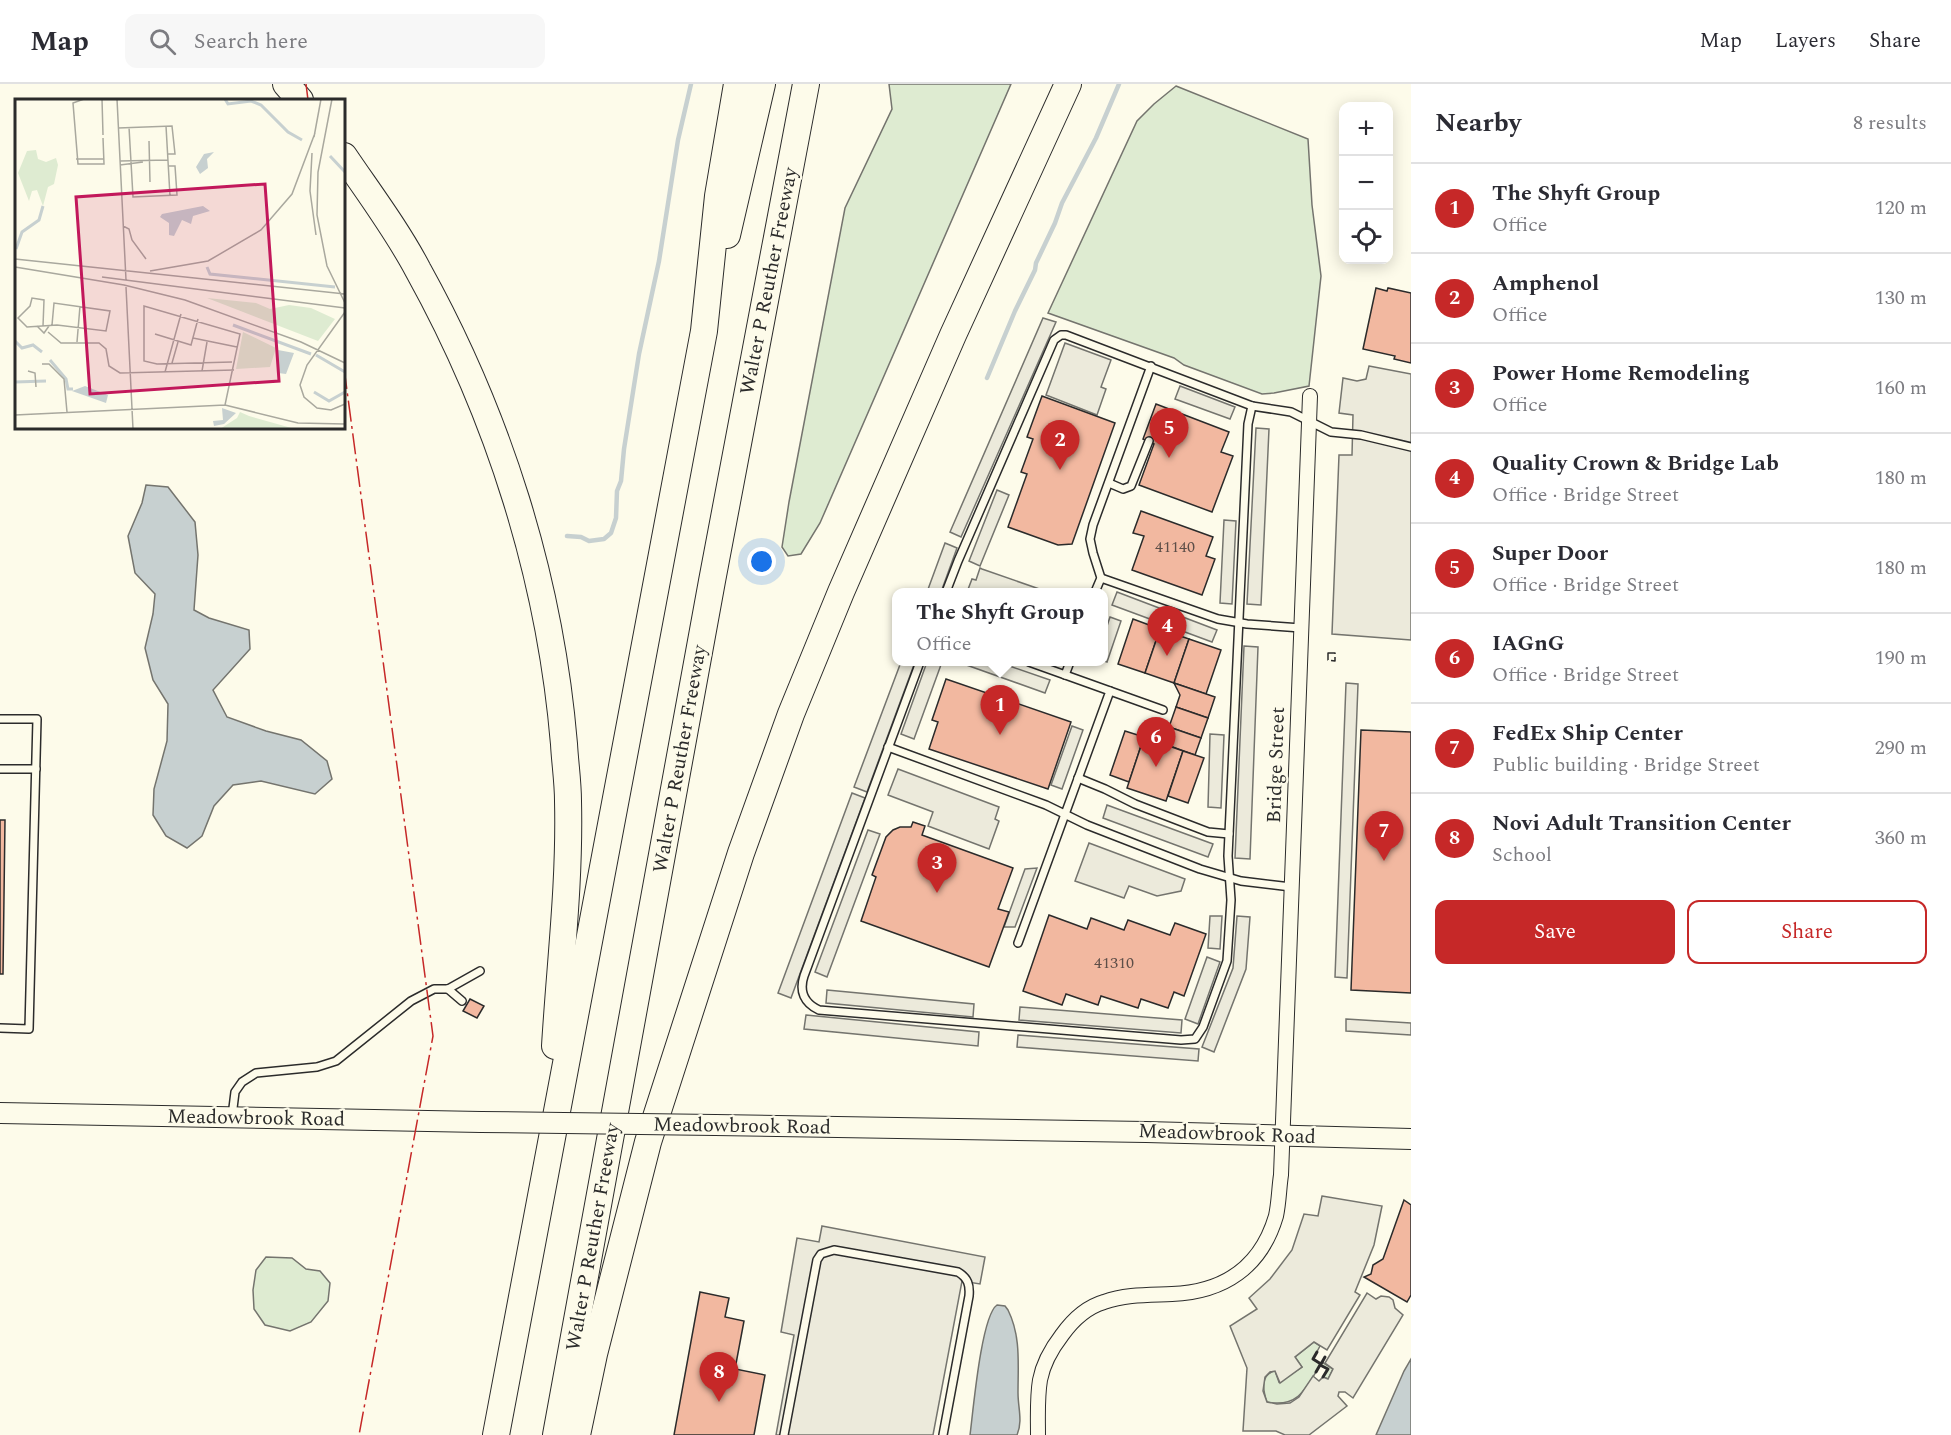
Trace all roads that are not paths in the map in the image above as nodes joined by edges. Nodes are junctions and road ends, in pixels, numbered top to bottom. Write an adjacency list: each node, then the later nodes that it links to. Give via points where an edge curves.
1 (286, 84): 6 (highway)
2 (737, 84): 8 (highway, via 718,196)
3 (762, 84): 8 (highway)
4 (806, 84): 47 (highway, Walter P Reuther Freeway)
5 (1068, 84): 48 (highway, via 952,335 787,725 737,864 648,1142)
6 (299, 99)
7 (345, 158): 43 (highway, via 418,269 461,355 498,443 546,612 560,701 568,799)
8 (704, 331): 43 (highway)
9 (1151, 366): 11 (lane); 15 (lane); 17 (lane, via 1066,335 1057,337)
10 (1310, 396): 12 (street, Bridge Street)
11 (1252, 406): 12 (lane, via 1291,412); 19 (lane)
12 (1309, 422): 14 (lane, via 1331,432); 20 (street, Bridge Street)
13 (1149, 441): 15 (lane, via 1131,486 1123,489)
14 (1411, 447)
15 (1108, 483): 16 (lane, via 1090,539)
16 (1101, 578): 18 (lane); 19 (lane)
17 (948, 588)
18 (1097, 588)
19 (1239, 623): 20 (lane); 33 (lane)
20 (1301, 628): 35 (street, Bridge Street)
21 (918, 666): 28 (lane)
22 (1040, 666): 24 (lane)
23 (1068, 666): 24 (lane)
24 (1065, 675): 25 (lane)
25 (1110, 691): 26 (lane); 31 (lane)
26 (1162, 710)
27 (0, 719): 30 (lane, via 37,719)
28 (888, 747): 32 (lane); 34 (lane, via 802,982 805,1000 819,1010 1195,1039 1227,961)
29 (0, 768): 30 (lane)
30 (36, 769): 40 (lane, via 29,1029)
31 (1078, 778): 32 (lane); 33 (lane, via 1208,832)
32 (1065, 814): 34 (lane); 36 (lane)
33 (1229, 834): 34 (lane)
34 (1230, 878): 35 (lane)
35 (1291, 887): 44 (street, Bridge Street)
36 (1018, 943)
37 (480, 971): 38 (lane)
38 (448, 989): 39 (lane); 42 (lane, via 434,989 411,1001 336,1061 317,1067 256,1073 235,1092)
39 (462, 1001)
40 (0, 1028)
41 (0, 1113): 42 (street, Meadowbrook Road)
42 (231, 1118): 44 (street, Meadowbrook Road, bridge)
43 (553, 1133): 46 (highway)
44 (1282, 1136): 45 (street, Meadowbrook Road); 51 (street, Bridge Street, via 1276,1214 1268,1238 1254,1259 1222,1284 1190,1293 1115,1298 1077,1318 1054,1345 1040,1380)
45 (1411, 1139)
46 (496, 1435)
47 (556, 1435)
48 (577, 1435)
49 (784, 1435): 50 (lane, via 817,1260 821,1254 834,1250 964,1275 969,1296)
50 (943, 1435)
51 (1038, 1435)

